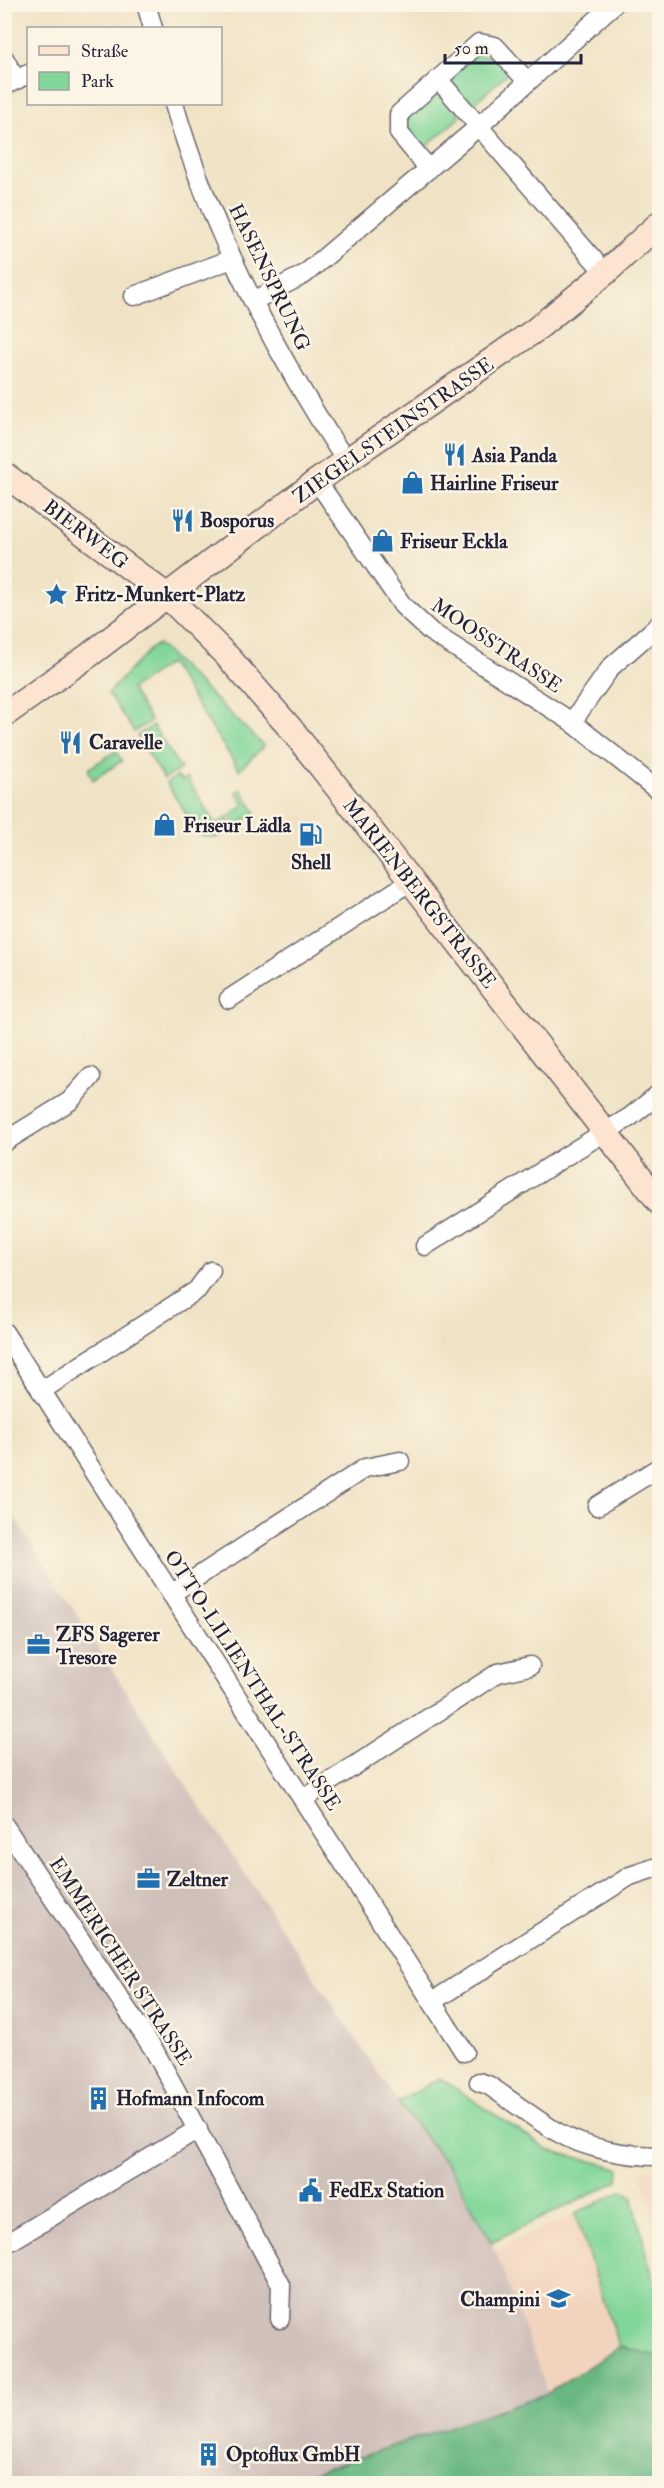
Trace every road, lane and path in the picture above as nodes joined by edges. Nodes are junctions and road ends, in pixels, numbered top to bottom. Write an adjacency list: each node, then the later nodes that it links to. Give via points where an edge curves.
1 (146, 4): 3 (street)
2 (614, 4): 7 (street)
3 (153, 27)
4 (4, 58): 6 (street)
5 (438, 79): 7 (street, via 479,43 495,46); 9 (street); 10 (street, via 399,114 399,133)
6 (16, 80)
7 (527, 81): 9 (street)
8 (174, 105): 12 (street, HASENSPRUNG)
9 (478, 127): 10 (street); 13 (street)
10 (429, 169): 15 (street, via 305,274)
11 (660, 224): 13 (main road, ZIEGELSTEINSTRASSE)
12 (232, 259): 14 (street); 15 (street, HASENSPRUNG)
13 (605, 273): 16 (main road, ZIEGELSTEINSTRASSE, via 534,331)
14 (134, 296)
15 (253, 301): 16 (street, HASENSPRUNG, via 300,388)
16 (346, 460): 18 (main road, ZIEGELSTEINSTRASSE)
17 (4, 474): 19 (main road, BIERWEG)
18 (317, 481): 19 (main road, ZIEGELSTEINSTRASSE); 22 (street, MOOSSTRASSE, via 403,606 431,632)
19 (166, 596): 21 (main road, ZIEGELSTEINSTRASSE); 24 (main road, MARIENBERGSTRASSE, via 264,696)
20 (660, 624): 22 (street, via 611,667)
21 (4, 715)
22 (572, 722): 23 (street, MOOSSTRASSE)
23 (660, 792)
24 (411, 881): 25 (street); 28 (main road, MARIENBERGSTRASSE)
25 (229, 999)
26 (92, 1077): 29 (street, via 69,1101)
27 (660, 1093): 28 (street)
28 (605, 1133): 30 (main road, MARIENBERGSTRASSE); 31 (street)
29 (4, 1142)
30 (660, 1203)
31 (425, 1246)
32 (212, 1271): 34 (street, via 197,1290)
33 (4, 1332): 34 (street, OTTO-LILIENTHAL-STRASSE)
34 (41, 1390): 38 (street, OTTO-LILIENTHAL-STRASSE)
35 (400, 1461): 38 (street, via 365,1468)
36 (660, 1467): 37 (street)
37 (597, 1506)
38 (171, 1594): 40 (street, OTTO-LILIENTHAL-STRASSE)
39 (530, 1666): 40 (street, via 498,1673)
40 (303, 1799): 43 (street, OTTO-LILIENTHAL-STRASSE)
41 (4, 1825): 46 (street, EMMERICHER STRASSE, via 154,2050)
42 (660, 1866): 43 (street, via 630,1876)
43 (433, 2001): 44 (street, OTTO-LILIENTHAL-STRASSE)
44 (464, 2052)
45 (479, 2082): 47 (street, via 558,2133 635,2156)
46 (198, 2129): 48 (street); 49 (street, EMMERICHER STRASSE, via 281,2285)
47 (660, 2156)
48 (4, 2245)
49 (280, 2319)

